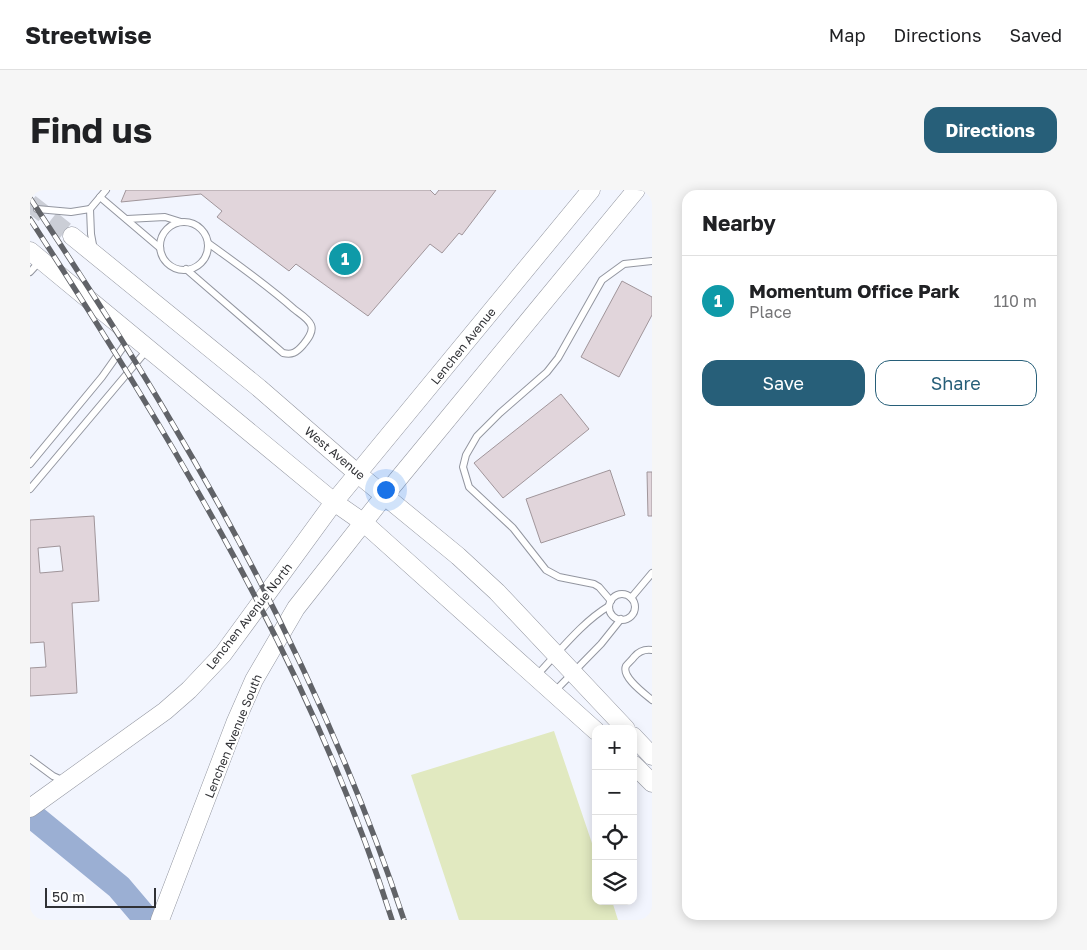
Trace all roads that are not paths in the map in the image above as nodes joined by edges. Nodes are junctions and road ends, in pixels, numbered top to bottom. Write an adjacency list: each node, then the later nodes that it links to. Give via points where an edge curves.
1 (106, 190): 4 (lane)
2 (592, 190): 19 (main road, Lenchen Avenue)
3 (636, 190): 21 (main road)
4 (100, 196): 6 (lane); 7 (lane)
5 (37, 208): 6 (lane, via 71,212)
6 (90, 209): 12 (lane)
7 (127, 219): 8 (lane, via 165,217); 11 (lane)
8 (181, 222): 10 (lane, via 189,222 202,229); 11 (lane, via 163,234)
9 (72, 236): 12 (main road, West Avenue)
10 (208, 243): 15 (lane, via 200,263); 15 (lane, via 308,320 311,332 297,352 283,353)
11 (160, 248): 15 (lane, via 166,262)
12 (95, 254): 19 (main road, West Avenue)
13 (34, 261): 16 (main road)
14 (652, 261): 26 (lane, via 624,264 602,280 558,358 477,436 463,468 469,487 513,528 546,570 559,577 594,584)
15 (186, 269)
16 (131, 335): 17 (main road); 18 (lane, via 102,377)
17 (148, 349): 20 (lane); 22 (main road)
18 (30, 464)
19 (358, 474): 21 (main road, West Avenue); 22 (main road, Lenchen Avenue)
20 (30, 489)
21 (385, 495): 23 (main road, Lenchen Avenue South); 29 (main road, West Avenue, via 497,592)
22 (334, 502): 23 (main road); 42 (main road, Lenchen Avenue North, via 223,654 190,690)
23 (364, 524): 31 (main road); 44 (main road, Lenchen Avenue South, via 296,608 254,680)
24 (652, 573): 25 (lane)
25 (631, 598): 26 (lane, via 622,594); 27 (lane, via 635,604 634,612)
26 (610, 603): 27 (lane, via 611,614); 29 (lane)
27 (621, 620): 30 (lane)
28 (652, 650): 33 (lane, via 637,653 625,670 629,679)
29 (556, 655): 30 (main road, West Avenue); 31 (lane)
30 (573, 674): 32 (lane); 34 (main road, West Avenue)
31 (536, 676): 32 (main road)
32 (554, 693): 35 (main road)
33 (652, 700)
34 (622, 725)
35 (592, 727)
36 (637, 740): 37 (main road)
37 (652, 757): 39 (lane)
38 (30, 759): 42 (lane)
39 (637, 765)
40 (637, 768): 41 (main road)
41 (652, 783)
42 (65, 784): 43 (main road, Lenchen Avenue North)
43 (30, 808)
44 (160, 920)

